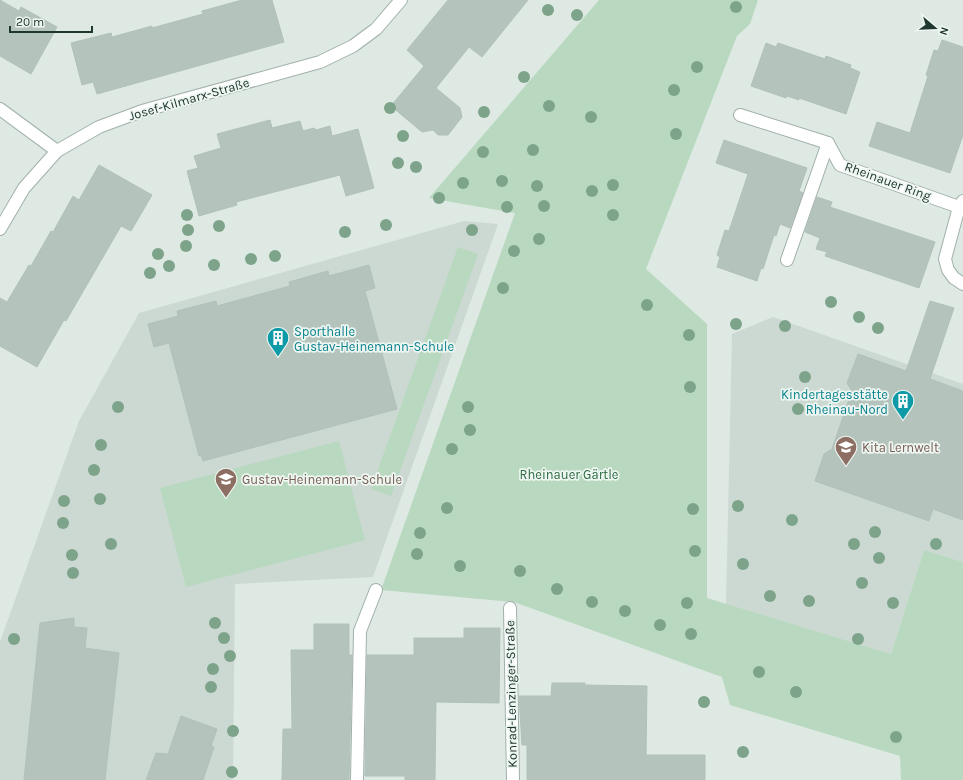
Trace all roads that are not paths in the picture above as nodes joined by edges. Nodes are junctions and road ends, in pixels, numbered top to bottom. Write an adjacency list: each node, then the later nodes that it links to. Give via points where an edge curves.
1 (401, 0): 5 (street, Josef-Kilmarx-Straße, via 376,29 353,46 320,62 142,111 99,127)
2 (0, 110): 5 (street)
3 (740, 115): 4 (street)
4 (828, 143): 6 (street, Rheinauer Ring, via 840,164); 8 (street)
5 (57, 151): 7 (street, Josef-Kilmarx-Straße, via 24,188)
6 (961, 204): 9 (street, Rheinauer Ring, via 945,259 948,270)
7 (0, 229)
8 (787, 260)
9 (963, 284)
10 (376, 590): 12 (street, via 360,631)
11 (510, 608): 13 (street, Konrad-Lenzinger-Straße)
12 (357, 780)
13 (513, 780)

